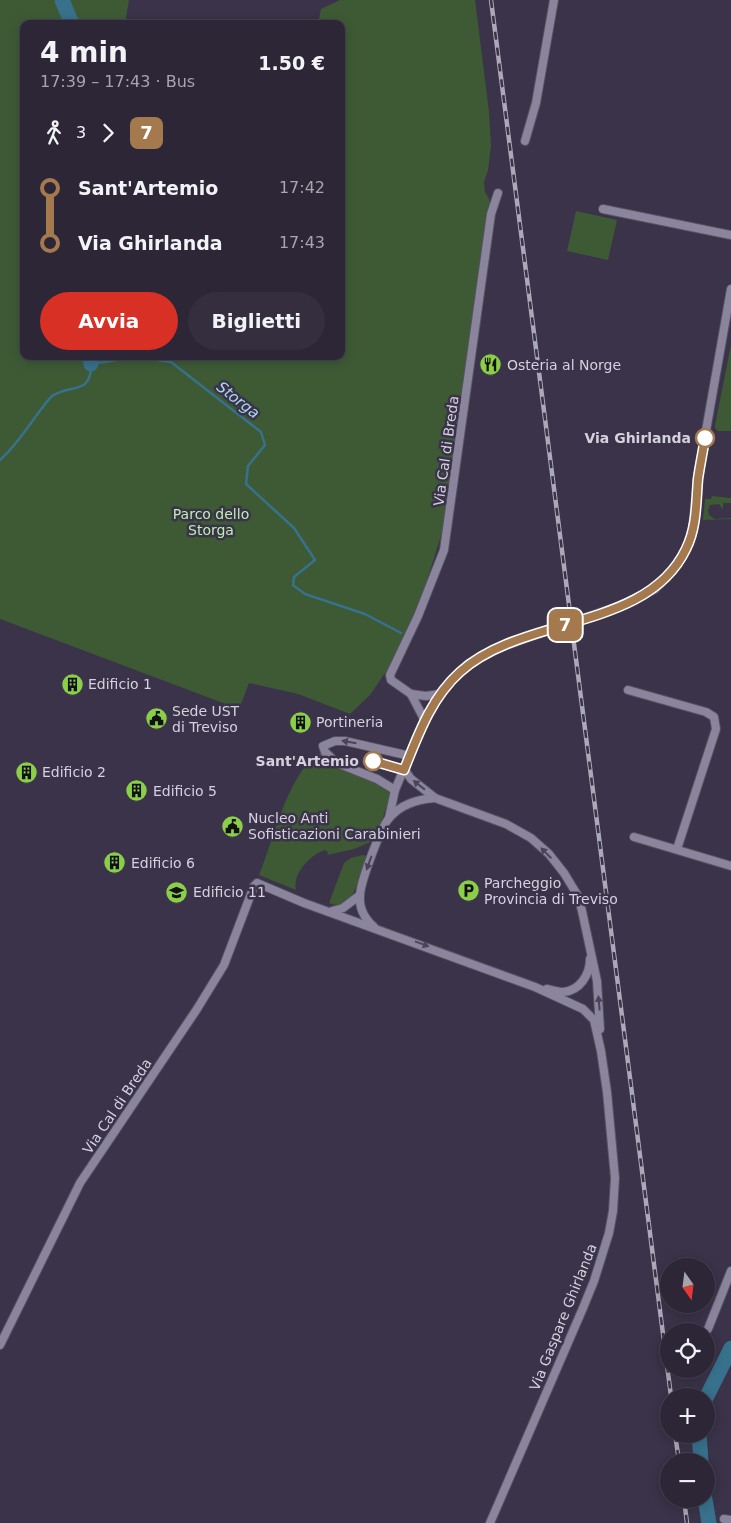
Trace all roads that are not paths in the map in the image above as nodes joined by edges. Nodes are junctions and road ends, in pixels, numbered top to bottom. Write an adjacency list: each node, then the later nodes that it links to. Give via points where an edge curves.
1 (554, 0): 2 (street, via 536,103)
2 (525, 141)
3 (498, 193): 10 (street, Via Cal di Breda, via 491,214 444,550 390,675 392,681)
4 (603, 209): 5 (street)
5 (731, 235)
6 (731, 289): 7 (street, via 698,476 691,538 678,563 655,589 637,600)
7 (584, 618)
8 (563, 625): 11 (street, via 480,657 460,672)
9 (628, 690): 19 (street, via 714,717 716,729)
10 (411, 694): 11 (street); 12 (street, Via Cal di Breda)
11 (440, 694): 12 (street)
12 (425, 721): 13 (street)
13 (410, 756): 14 (street); 15 (street, one-way to 15, via 345,741 323,746 337,763)
14 (404, 770): 15 (street); 16 (street, Via Gaspare Ghirlanda, one-way to 14)
15 (395, 790): 17 (street)
16 (435, 798): 17 (street, via 409,803); 25 (street, Via Gaspare Ghirlanda, one-way to 16, via 578,896 549,854 506,824)
17 (388, 818): 22 (street, one-way to 22)
18 (634, 837): 19 (street)
19 (677, 849): 20 (street)
20 (731, 866)
21 (257, 883): 23 (street, Via Gaspare Ghirlanda); 30 (street, Via Cal di Breda, via 224,965 80,1183)
22 (360, 895): 23 (street, via 343,908); 24 (street, via 363,913)
23 (328, 911): 24 (street, Via Gaspare Ghirlanda)
24 (376, 928): 26 (street, Via Gaspare Ghirlanda, one-way to 26)
25 (589, 944): 26 (street, Via Gaspare Ghirlanda, via 587,974 576,987 562,992); 27 (street, Via Gaspare Ghirlanda, one-way to 25, via 597,982)
26 (535, 986): 27 (street, Via Gaspare Ghirlanda, via 584,1009 594,1020)
27 (601, 1051): 31 (street, Via Gaspare Ghirlanda, via 615,1178 609,1233 583,1308)
28 (731, 1271): 29 (street)
29 (710, 1323)
30 (0, 1346)
31 (490, 1523)

